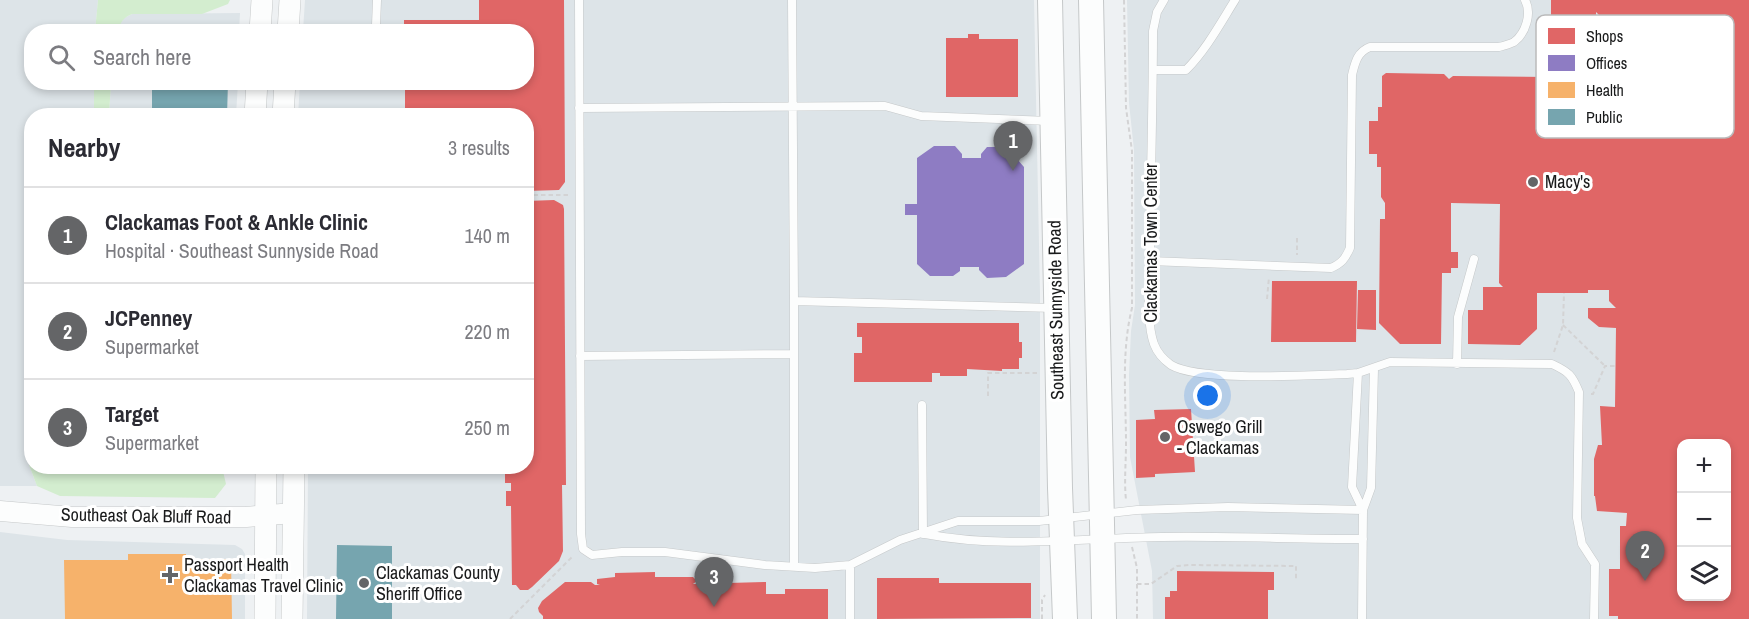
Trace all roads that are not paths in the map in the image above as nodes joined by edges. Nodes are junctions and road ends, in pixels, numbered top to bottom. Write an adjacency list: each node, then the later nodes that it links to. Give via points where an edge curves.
1 (262, 0): 11 (main road)
2 (290, 0): 12 (main road)
3 (377, 0): 13 (lane)
4 (579, 0): 20 (lane)
5 (792, 0): 17 (lane)
6 (1050, 0): 21 (main road, Southeast Sunnyside Road)
7 (1091, 0): 37 (main road)
8 (1164, 0): 14 (lane, Clackamas Town Center, via 1153,31)
9 (1235, 0): 14 (lane, via 1214,35 1186,69)
10 (1525, 0): 23 (lane, via 1528,18 1523,31 1513,42 1499,47 1370,47 1356,59 1352,75 1350,248 1340,264 1331,268)
11 (260, 24)
12 (288, 24)
13 (376, 24)
14 (1153, 69): 23 (lane, Clackamas Town Center)
15 (257, 90): 18 (main road)
16 (285, 90): 19 (main road)
17 (792, 107): 20 (lane); 21 (lane, via 885,106 921,116); 24 (lane)
18 (255, 108)
19 (283, 108)
20 (579, 108): 27 (lane)
21 (1052, 121): 25 (main road, Southeast Sunnyside Road)
22 (1474, 259): 28 (lane, via 1458,317)
23 (1150, 261): 30 (lane, Clackamas Town Center, via 1150,328 1154,345 1172,366 1192,373 1228,375)
24 (794, 301): 25 (lane); 26 (lane)
25 (1056, 308): 39 (main road, Southeast Sunnyside Road)
26 (794, 354): 27 (lane); 44 (lane)
27 (580, 356): 44 (lane, via 583,549 592,555 664,552)
28 (1457, 364): 29 (lane, Clackamas Town Center, via 1390,362); 51 (lane, Clackamas Town Center, via 1552,364 1574,378 1579,392 1577,518 1582,544 1595,564)
29 (1374, 369): 30 (lane, Clackamas Town Center); 34 (lane, via 1371,488)
30 (1358, 373): 34 (lane, via 1352,487)
31 (922, 405): 40 (lane)
32 (266, 474): 38 (main road)
33 (294, 474): 36 (main road)
34 (1363, 510): 37 (lane, via 1228,507); 42 (lane)
35 (0, 511): 38 (street, Southeast Oak Bluff Road, via 72,517)
36 (293, 513): 38 (street, Southeast Oak Bluff Road); 46 (main road)
37 (1102, 513): 39 (lane); 41 (main road)
38 (266, 516): 45 (main road)
39 (1062, 529): 40 (lane, via 958,540); 40 (lane, via 1039,521 958,521); 41 (lane); 48 (main road, Southeast Sunnyside Road)
40 (924, 534): 43 (lane, via 900,540)
41 (1103, 539): 42 (lane); 49 (main road)
42 (1363, 539): 50 (lane)
43 (850, 565): 44 (lane); 47 (lane)
44 (794, 567)
45 (265, 619)
46 (292, 619)
47 (850, 619)
48 (1065, 619)
49 (1104, 619)
50 (1362, 619)
51 (1594, 619)

